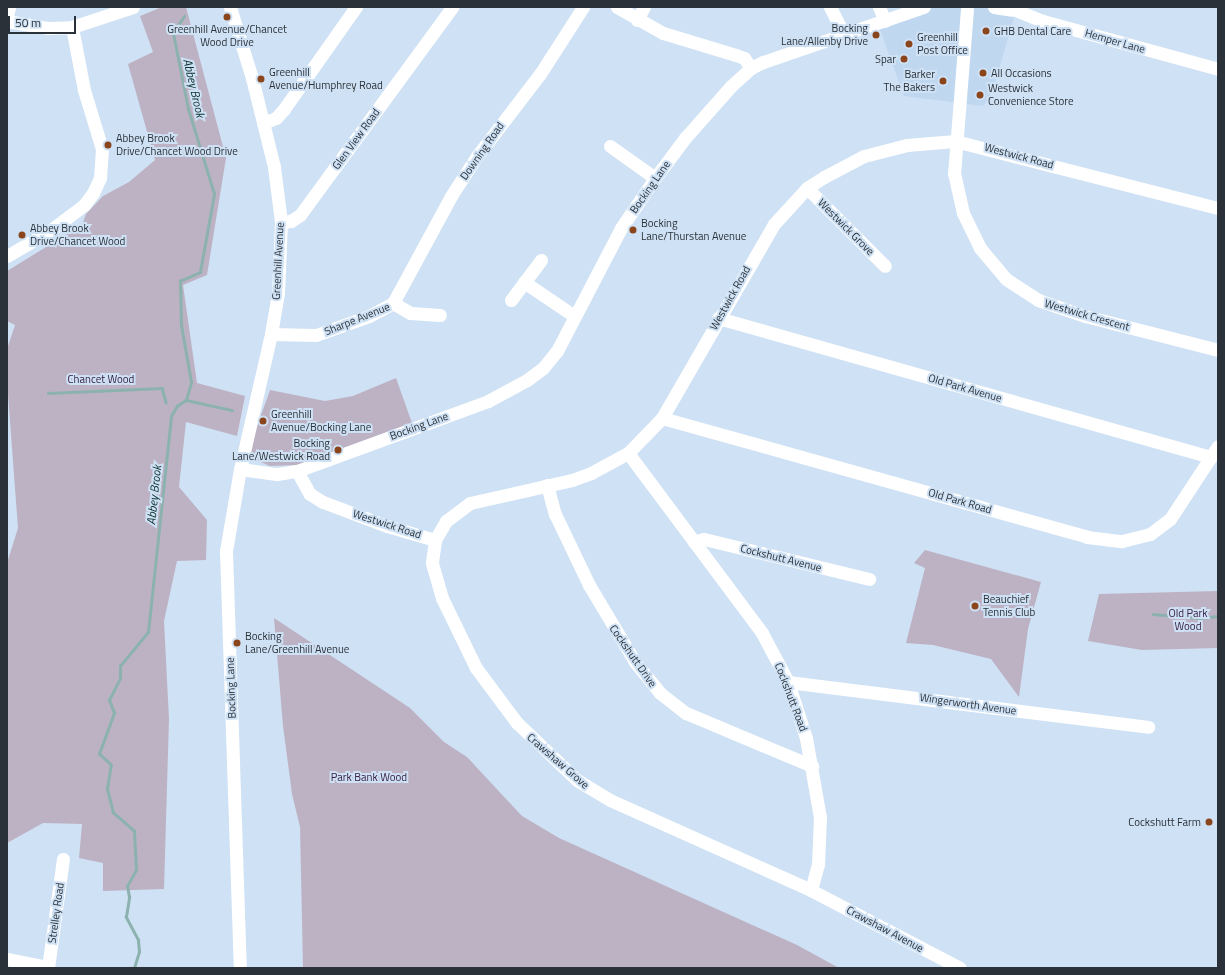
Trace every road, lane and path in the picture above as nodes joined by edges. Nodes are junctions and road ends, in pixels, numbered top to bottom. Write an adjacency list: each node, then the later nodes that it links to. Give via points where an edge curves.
1 (9, 7): 15 (street)
2 (133, 7): 19 (street)
3 (356, 7): 23 (street, via 284,109 276,118)
4 (452, 7): 29 (street, Glen View Road, via 300,215 291,221)
5 (583, 7): 35 (street, Downing Road, via 540,74 477,156 451,196)
6 (617, 7): 16 (street)
7 (644, 7): 16 (street)
8 (830, 7): 20 (street)
9 (879, 7): 18 (street)
10 (924, 7): 18 (street, Bocking Lane)
11 (994, 7): 14 (street, Hemper Lane)
12 (232, 8): 23 (street, Greenhill Avenue)
13 (969, 8): 24 (street, Westwick Crescent)
14 (1010, 8): 22 (street, Hemper Lane, via 1043,21)
15 (7, 16)
16 (637, 20): 21 (street, via 692,43 744,58)
17 (7, 21): 19 (street, via 48,28)
18 (885, 21): 20 (street, Bocking Lane)
19 (72, 27): 30 (street, via 84,90 102,149 100,178 84,205 51,230)
20 (844, 34): 21 (street, Bocking Lane, via 796,49)
21 (751, 68): 26 (street, Bocking Lane, via 711,106)
22 (1218, 69)
23 (263, 123): 29 (street, Greenhill Avenue, via 274,167)
24 (955, 140): 27 (street, Westwick Road, via 907,145 872,154 841,167); 28 (street, Westwick Road); 40 (street, Westwick Crescent, via 954,173 957,192 970,231 992,265 1022,292 1065,310)
25 (610, 146): 26 (street)
26 (655, 178): 37 (street, Bocking Lane, via 621,228)
27 (807, 188): 32 (street, Westwick Grove); 38 (street, Westwick Road, via 774,224)
28 (1218, 208)
29 (281, 222): 39 (street, Greenhill Avenue, via 278,293)
30 (7, 256)
31 (541, 260): 33 (street)
32 (885, 266)
33 (524, 282): 34 (street); 37 (street)
34 (511, 300)
35 (393, 303): 36 (street, Sharpe Avenue, via 410,313); 39 (street, Sharpe Avenue, via 369,316 316,335)
36 (440, 315)
37 (574, 316): 46 (street, Bocking Lane, via 557,351 543,368 510,391)
38 (718, 318): 41 (street, Westwick Road); 44 (street, Old Park Avenue)
39 (272, 334): 45 (street, Greenhill Avenue)
40 (1218, 350)
41 (662, 418): 43 (street, Westwick Road); 44 (street, Old Park Road, via 1105,540 1135,538 1161,527 1180,508)
42 (1218, 446): 44 (street, Old Park Road)
43 (628, 453): 47 (street, Westwick Road, via 591,473); 49 (street, Cockshutt Road)
44 (1211, 458)
45 (240, 469): 46 (street, Bocking Lane, via 277,474); 58 (street, Bocking Lane, via 226,551)
46 (297, 471): 48 (street, Westwick Road, via 310,494 323,502 387,526)
47 (547, 486): 48 (street, Westwick Road, via 470,503 446,521); 53 (street, Cockshutt Drive, via 555,514 592,591 636,662 660,693 686,713)
48 (435, 540): 55 (street, Crawshaw Grove, via 432,552 434,573 463,645 504,708 550,756 578,781 610,800)
49 (694, 542): 50 (street, Cockshutt Avenue, via 704,539); 51 (street, Cockshutt Road, via 762,633)
50 (869, 579)
51 (788, 682): 52 (street, Wingerworth Avenue); 53 (street, Cockshutt Road)
52 (1148, 727)
53 (812, 766): 55 (street, Cockshutt Road, via 820,817 818,864)
54 (63, 859): 57 (street, Strelley Road)
55 (811, 890): 59 (street, Crawshaw Avenue)
56 (7, 959): 57 (street)
57 (48, 967)
58 (240, 968)
59 (960, 968)

